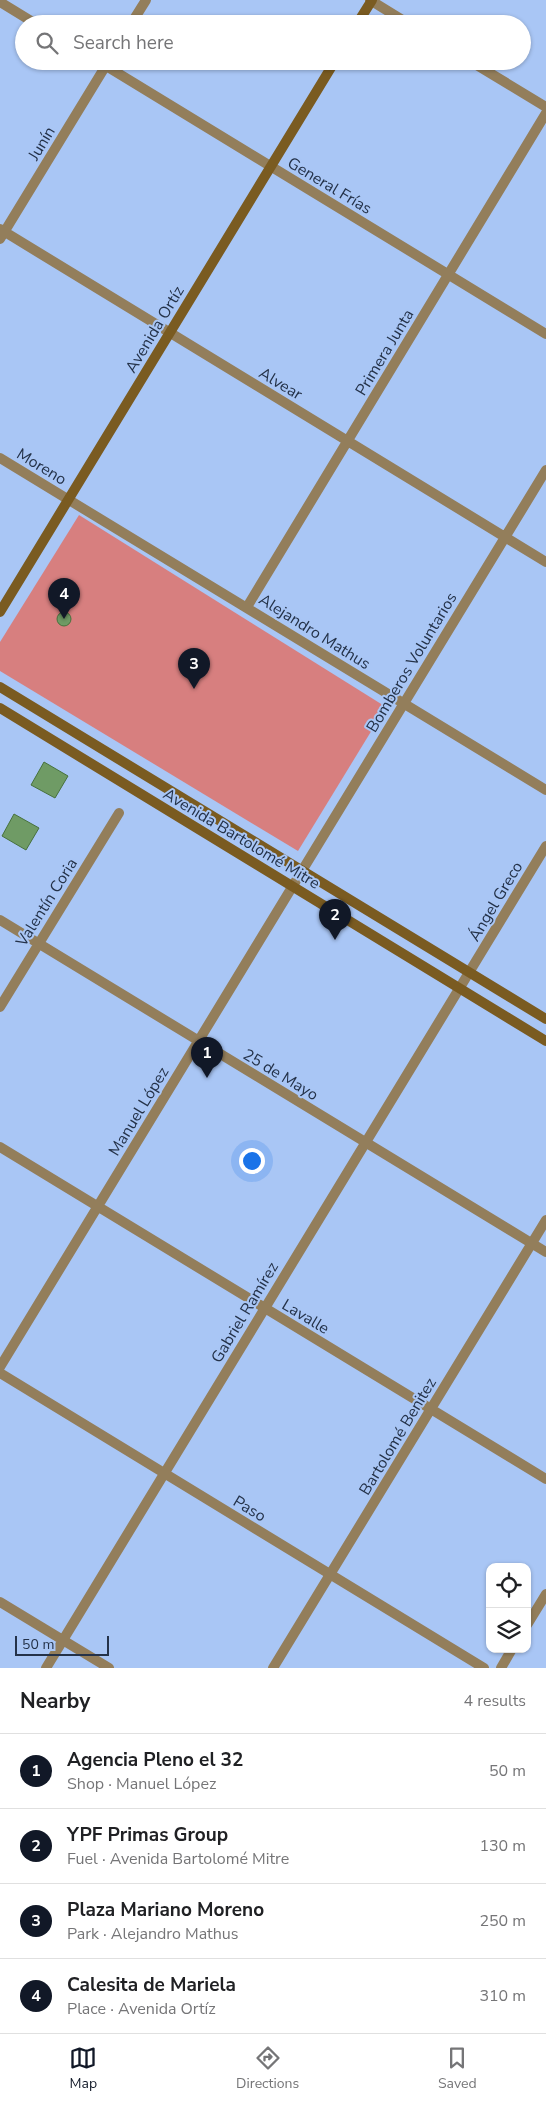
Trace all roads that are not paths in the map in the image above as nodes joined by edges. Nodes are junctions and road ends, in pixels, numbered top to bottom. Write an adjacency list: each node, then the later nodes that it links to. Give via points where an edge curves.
1 (146, 0): 5 (street)
2 (371, 0): 6 (main road); 7 (street)
3 (0, 2): 4 (street)
4 (21, 15)
5 (137, 15)
6 (362, 15)
7 (395, 15)
8 (100, 70): 15 (street, Junín)
9 (115, 70): 14 (street, General Frías)
10 (330, 70): 14 (main road, Avenida Ortíz)
11 (485, 70): 12 (street)
12 (546, 107)
13 (546, 113): 16 (street, Primera Junta)
14 (271, 166): 16 (street, General Frías); 17 (main road, Avenida Ortíz)
15 (2, 234): 17 (street, Alvear)
16 (448, 275): 18 (street, General Frías); 19 (street, Primera Junta)
17 (170, 333): 19 (street, Alvear); 22 (main road, Avenida Ortíz)
18 (546, 334)
19 (348, 441): 23 (street, Alvear); 25 (street, Primera Junta)
20 (0, 458): 22 (street, Moreno)
21 (546, 470): 23 (street, Bomberos Voluntarios)
22 (68, 499): 25 (street, Alejandro Mathus); 26 (main road, Avenida Ortíz)
23 (505, 537): 24 (street, Alvear); 28 (street, Bomberos Voluntarios)
24 (546, 562)
25 (247, 607): 28 (street, Alejandro Mathus)
26 (0, 612)
27 (0, 687): 33 (main road, Avenida Bartolomé Mitre)
28 (404, 704): 30 (street, Alejandro Mathus); 33 (street, Bomberos Voluntarios)
29 (0, 708): 34 (main road, Avenida Bartolomé Mitre)
30 (546, 790)
31 (119, 814): 36 (street, Valentín Coria)
32 (546, 846): 37 (street, Ángel Greco)
33 (302, 871): 34 (street, Manuel López); 37 (main road, Avenida Bartolomé Mitre)
34 (293, 886): 38 (main road, Avenida Bartolomé Mitre); 41 (street, Manuel López)
35 (0, 920): 36 (street, 25 de Mayo)
36 (39, 944): 39 (street, Valentín Coria); 41 (street, 25 de Mayo)
37 (469, 972): 38 (street, Gabriel Ramírez); 40 (main road, Avenida Bartolomé Mitre)
38 (459, 988): 42 (main road, Avenida Bartolomé Mitre); 43 (street, Gabriel Ramírez)
39 (0, 1007)
40 (546, 1019)
41 (198, 1041): 43 (street, 25 de Mayo); 45 (street, Manuel López)
42 (546, 1041)
43 (365, 1142): 47 (street, 25 de Mayo); 49 (street, Gabriel Ramírez)
44 (0, 1146): 45 (street, Lavalle)
45 (98, 1206): 49 (street, Lavalle); 50 (street, Manuel López)
46 (546, 1220): 47 (street, Bartolomé Benitez)
47 (531, 1244): 48 (street, 25 de Mayo); 52 (street, Bartolomé Benitez)
48 (546, 1252)
49 (265, 1308): 52 (street, Lavalle); 53 (street, Gabriel Ramírez)
50 (0, 1367)
51 (0, 1373): 53 (street, Paso)
52 (431, 1409): 54 (street, Lavalle); 55 (street, Bartolomé Benitez)
53 (164, 1473): 55 (street, Paso); 59 (street, Gabriel Ramírez)
54 (546, 1479)
55 (330, 1574): 63 (street, Bartolomé Benitez); 64 (street, Paso)
56 (546, 1594): 58 (street)
57 (0, 1602): 59 (street)
58 (531, 1618)
59 (63, 1640): 61 (street, Gabriel Ramírez); 62 (street)
60 (510, 1653): 65 (street)
61 (46, 1668)
62 (109, 1668)
63 (273, 1668)
64 (484, 1668)
65 (501, 1668)

